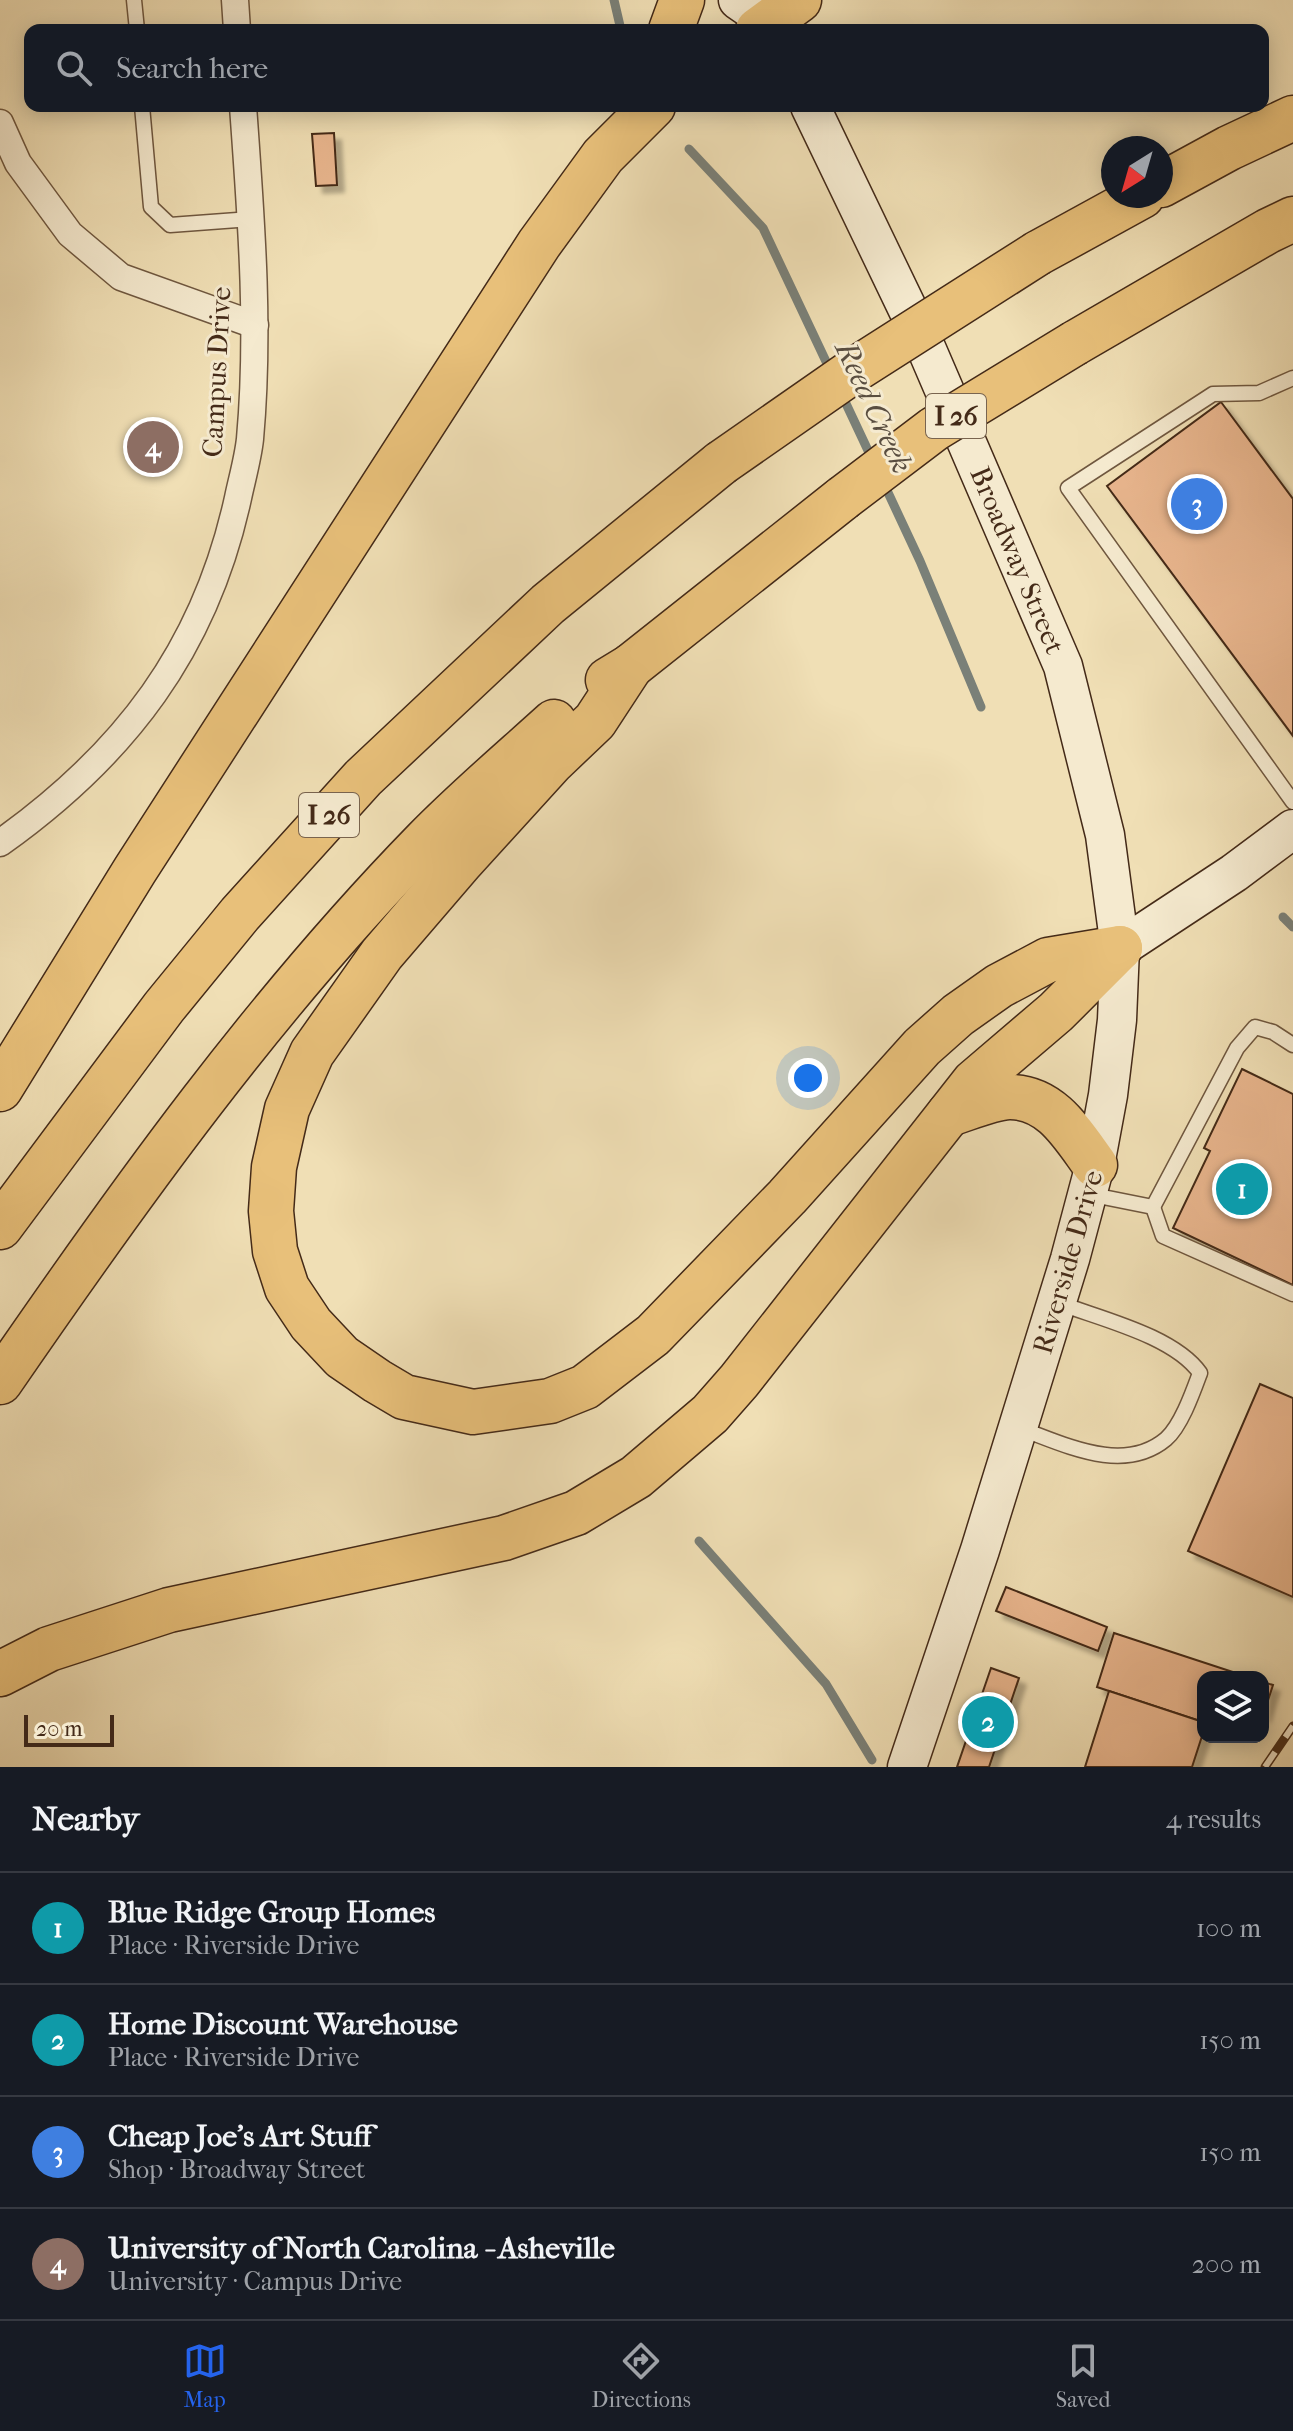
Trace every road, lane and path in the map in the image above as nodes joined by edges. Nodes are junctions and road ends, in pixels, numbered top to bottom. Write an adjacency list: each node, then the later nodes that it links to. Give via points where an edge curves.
1 (134, 0): 4 (lane)
2 (235, 0): 5 (street)
3 (682, 0): 6 (highway)
4 (136, 24)
5 (237, 24)
6 (673, 24)
7 (143, 112): 15 (lane, via 151,207 170,225)
8 (243, 112): 15 (street, Campus Drive)
9 (813, 112): 23 (main road, Broadway Street, via 924,343 1063,666 1105,835)
10 (641, 113): 25 (highway, via 539,244)
11 (1293, 118): 13 (highway)
12 (0, 123): 17 (street, via 18,163 70,234 121,277)
13 (1173, 178)
14 (1120, 208): 29 (highway, I 26, bridge, via 1038,253 856,369 721,463 548,604 363,778 240,914)
15 (251, 219): 17 (street, Campus Drive)
16 (1293, 219): 19 (highway, I 26, bridge, via 934,429)
17 (255, 325): 22 (street, Campus Drive, via 250,442 230,534 182,652 133,724 48,809)
18 (1293, 378): 20 (lane, via 1259,393 1213,394 1068,488)
19 (631, 666): 23 (highway, via 595,721 481,839 382,954 312,1053 287,1109 271,1211 275,1251 287,1288 342,1357 404,1397 473,1412 550,1401 585,1387 653,1335 958,1015 1048,960); 32 (highway, I 26, via 581,697 426,840 313,964 99,1238)
20 (1293, 802)
21 (1293, 829): 23 (main road)
22 (0, 843)
23 (1120, 948): 26 (highway, via 974,1082); 27 (main road, Riverside Drive, via 1108,1095)
24 (1293, 1045): 28 (lane, via 1255,1027 1237,1048)
25 (0, 1089)
26 (949, 1114): 27 (highway, via 1009,1097 1038,1103 1057,1115); 34 (highway, via 710,1414 636,1477 576,1513 504,1538 169,1610 49,1649)
27 (1091, 1179): 28 (lane); 31 (main road, Riverside Drive)
28 (1153, 1207): 30 (lane, via 1163,1236)
29 (0, 1227)
30 (1293, 1294)
31 (1058, 1302): 33 (main road, Riverside Drive); 33 (lane, via 1169,1345 1200,1373 1167,1439 1133,1457 1090,1453)
32 (0, 1382)
33 (1019, 1428): 35 (main road, Riverside Drive)
34 (0, 1674)
35 (907, 1767)

